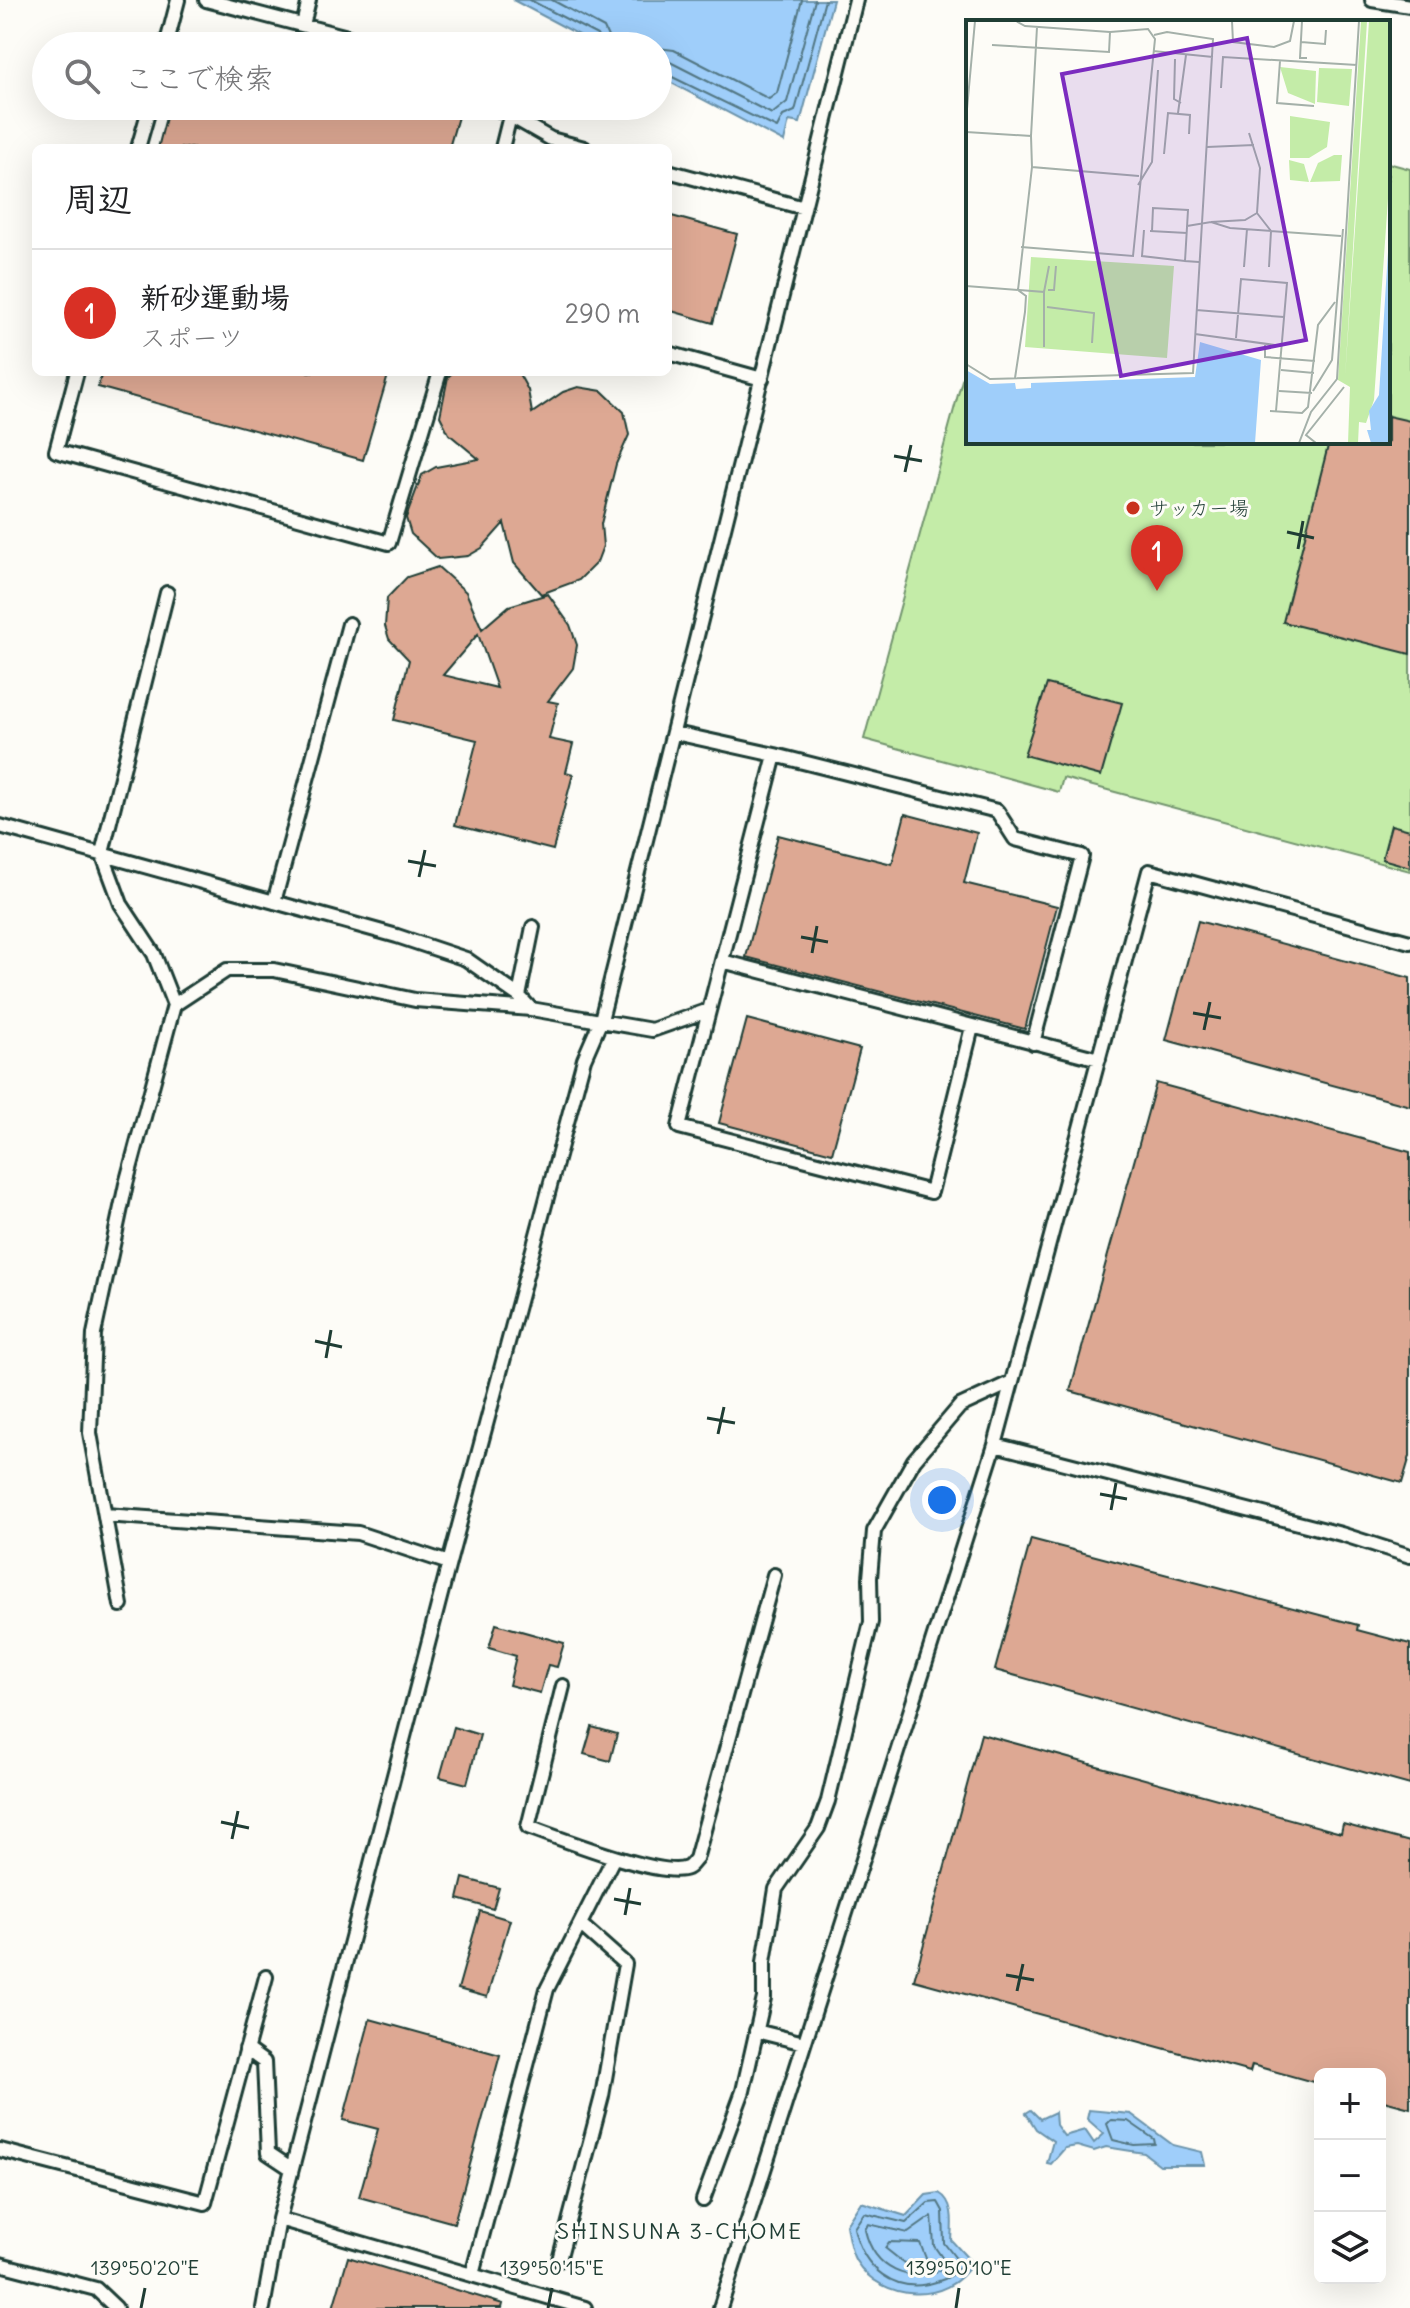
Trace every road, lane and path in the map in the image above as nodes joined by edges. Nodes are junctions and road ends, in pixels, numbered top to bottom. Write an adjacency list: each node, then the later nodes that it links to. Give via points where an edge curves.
1 (178, 0): 8 (lane)
2 (206, 0): 7 (lane)
3 (309, 0): 7 (lane)
4 (856, 0): 17 (lane)
5 (1372, 0): 6 (lane)
6 (1410, 6)
7 (303, 25): 9 (lane)
8 (170, 32)
9 (329, 32)
10 (146, 120): 13 (lane)
11 (509, 120): 14 (lane)
12 (517, 120): 15 (lane)
13 (139, 144)
14 (503, 144)
15 (569, 144)
16 (672, 172): 17 (lane)
17 (804, 208): 21 (lane)
18 (672, 354): 21 (lane)
19 (76, 376): 20 (lane, via 56,451 389,543)
20 (439, 376)
21 (762, 379): 24 (lane)
22 (167, 593): 27 (lane)
23 (349, 624): 28 (lane)
24 (675, 733): 25 (lane); 36 (lane)
25 (775, 755): 31 (lane); 38 (lane, via 997,811 1015,839 1082,856)
26 (0, 826): 27 (lane)
27 (102, 853): 28 (lane); 33 (lane, via 121,904 154,954)
28 (274, 902): 32 (lane, via 466,959)
29 (533, 927): 32 (lane)
30 (1410, 942): 39 (lane, via 1149,871)
31 (722, 961): 35 (lane); 37 (lane)
32 (519, 996): 34 (lane)
33 (174, 1005): 34 (lane, via 227,970 274,970 415,1000); 42 (lane, via 126,1184 94,1334 90,1433)
34 (531, 1009): 36 (lane)
35 (709, 1010): 36 (lane, via 652,1030); 37 (lane, via 679,1127 931,1192)
36 (601, 1020): 44 (lane, via 584,1059)
37 (972, 1027): 38 (lane)
38 (1033, 1043): 39 (lane)
39 (1099, 1059): 40 (lane)
40 (1012, 1382): 41 (lane); 51 (lane, via 960,1406 914,1460 874,1531 871,1622 818,1828 776,1889)
41 (995, 1445): 43 (lane); 52 (lane)
42 (105, 1515): 44 (lane, via 358,1533); 46 (lane)
43 (1410, 1556)
44 (449, 1563): 55 (lane)
45 (774, 1575): 48 (lane, via 696,1859 686,1868 669,1869)
46 (121, 1605)
47 (563, 1686): 48 (lane, via 528,1827)
48 (614, 1857): 49 (lane)
49 (580, 1924): 58 (lane, via 625,1964 602,2096); 60 (lane, via 547,1989)
50 (266, 1977): 53 (lane)
51 (756, 2031): 52 (lane); 56 (lane, via 743,2091)
52 (804, 2043): 64 (lane)
53 (246, 2049): 54 (lane, via 205,2203); 55 (lane, via 264,2062 268,2153)
54 (0, 2150)
55 (292, 2169): 57 (lane)
56 (703, 2200)
57 (279, 2219): 60 (lane); 62 (lane)
58 (559, 2260)
59 (0, 2264): 61 (lane, via 96,2289)
60 (472, 2275): 63 (lane)
61 (116, 2308)
62 (263, 2308)
63 (585, 2308)
64 (720, 2308)

